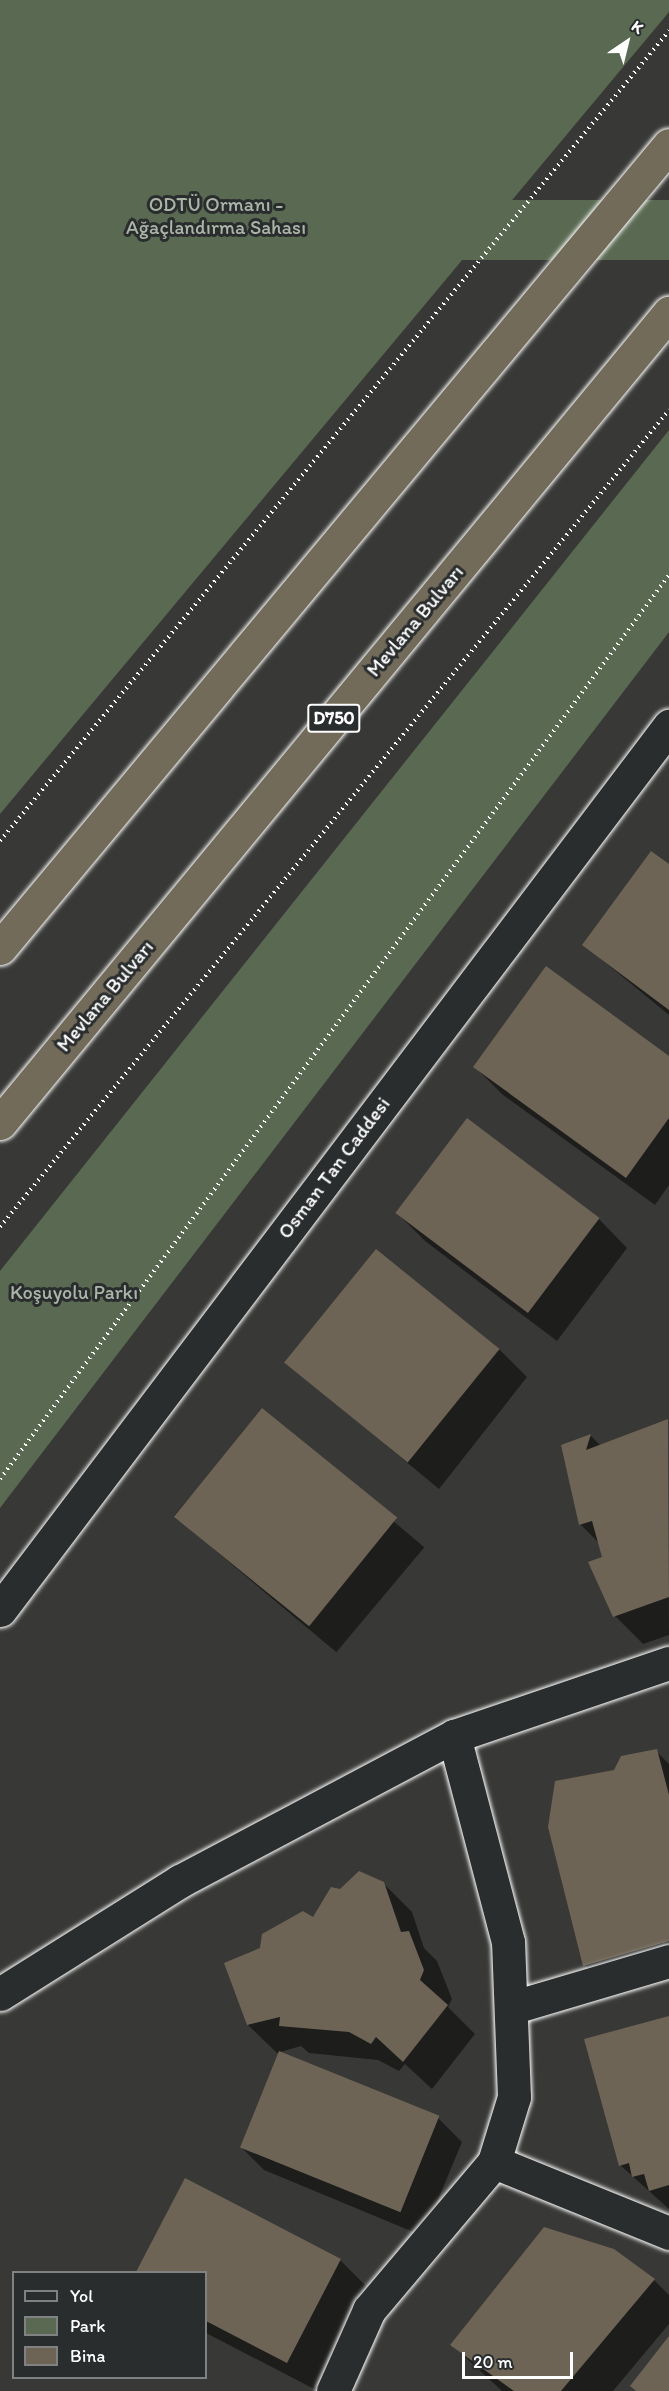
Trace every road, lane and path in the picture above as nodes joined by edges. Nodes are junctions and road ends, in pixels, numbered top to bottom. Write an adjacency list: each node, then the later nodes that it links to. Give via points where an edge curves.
1 (669, 31): 7 (path)
2 (669, 145): 8 (highway)
3 (669, 313): 9 (highway, Mevlana Bulvarı / D750)
4 (669, 410): 10 (path)
5 (669, 575): 11 (path)
6 (669, 726): 12 (street, Osman Tan Caddesi)
7 (0, 841)
8 (0, 948)
9 (0, 1124)
10 (0, 1227)
11 (0, 1479)
12 (0, 1610)
13 (669, 1663): 14 (street)
14 (454, 1736): 16 (street, via 180,1881); 17 (street, via 508,1942)
15 (669, 1961): 17 (street)
16 (0, 1994)
17 (514, 2007): 18 (street, via 514,2097)
18 (494, 2162): 19 (street); 20 (street, via 369,2310)
19 (669, 2233)
20 (333, 2391)

